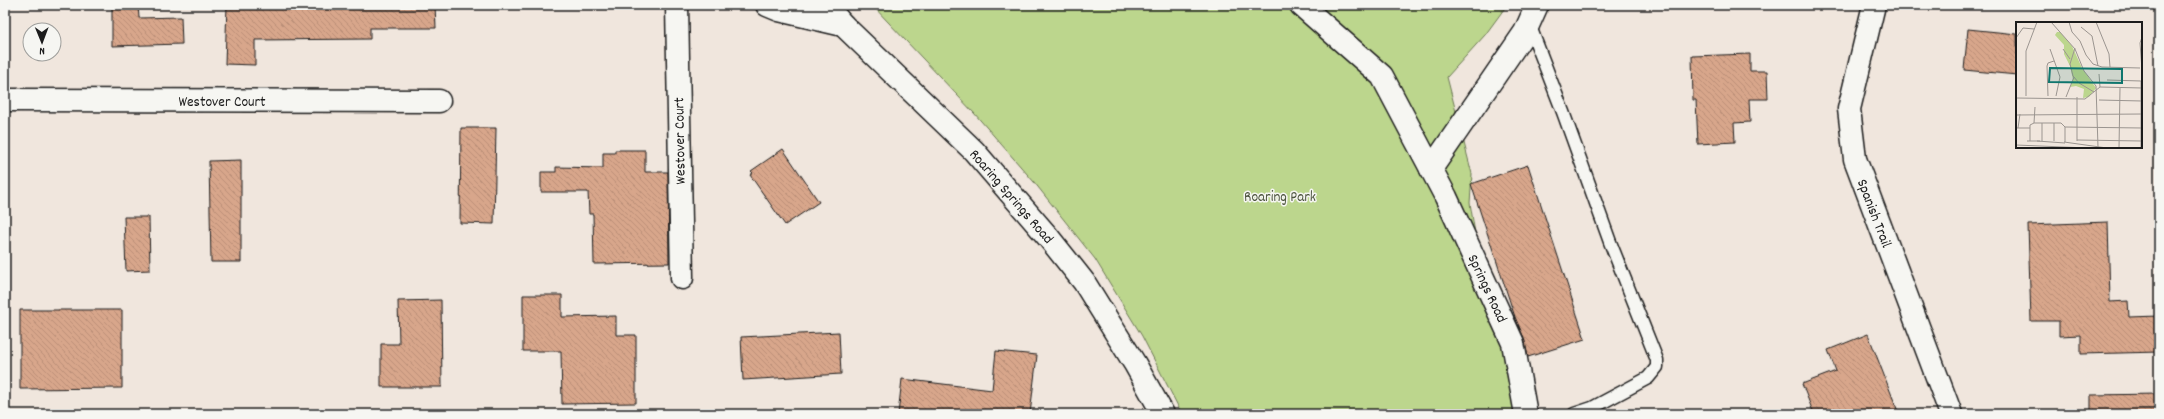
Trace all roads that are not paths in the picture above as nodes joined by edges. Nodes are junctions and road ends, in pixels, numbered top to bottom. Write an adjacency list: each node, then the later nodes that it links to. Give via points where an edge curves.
1 (677, 5): 11 (street, Westover Court)
2 (767, 5): 7 (street)
3 (826, 5): 7 (street, Roaring Springs Road)
4 (1301, 5): 10 (street, Springs Road, via 1382,76)
5 (1874, 5): 15 (street, Spanish Trail, via 1849,110 1855,159)
6 (1533, 14): 10 (street, via 1525,32); 14 (lane, via 1563,112 1610,242 1657,360 1657,367 1648,378 1592,408)
7 (843, 25): 12 (street, Roaring Springs Road, via 974,151 1049,238 1084,282)
8 (5, 100): 9 (street, Westover Court)
9 (439, 101)
10 (1431, 169): 13 (street, Springs Road, via 1513,343)
11 (682, 278)
12 (1163, 414)
13 (1526, 414)
14 (1574, 414)
15 (1952, 414)

